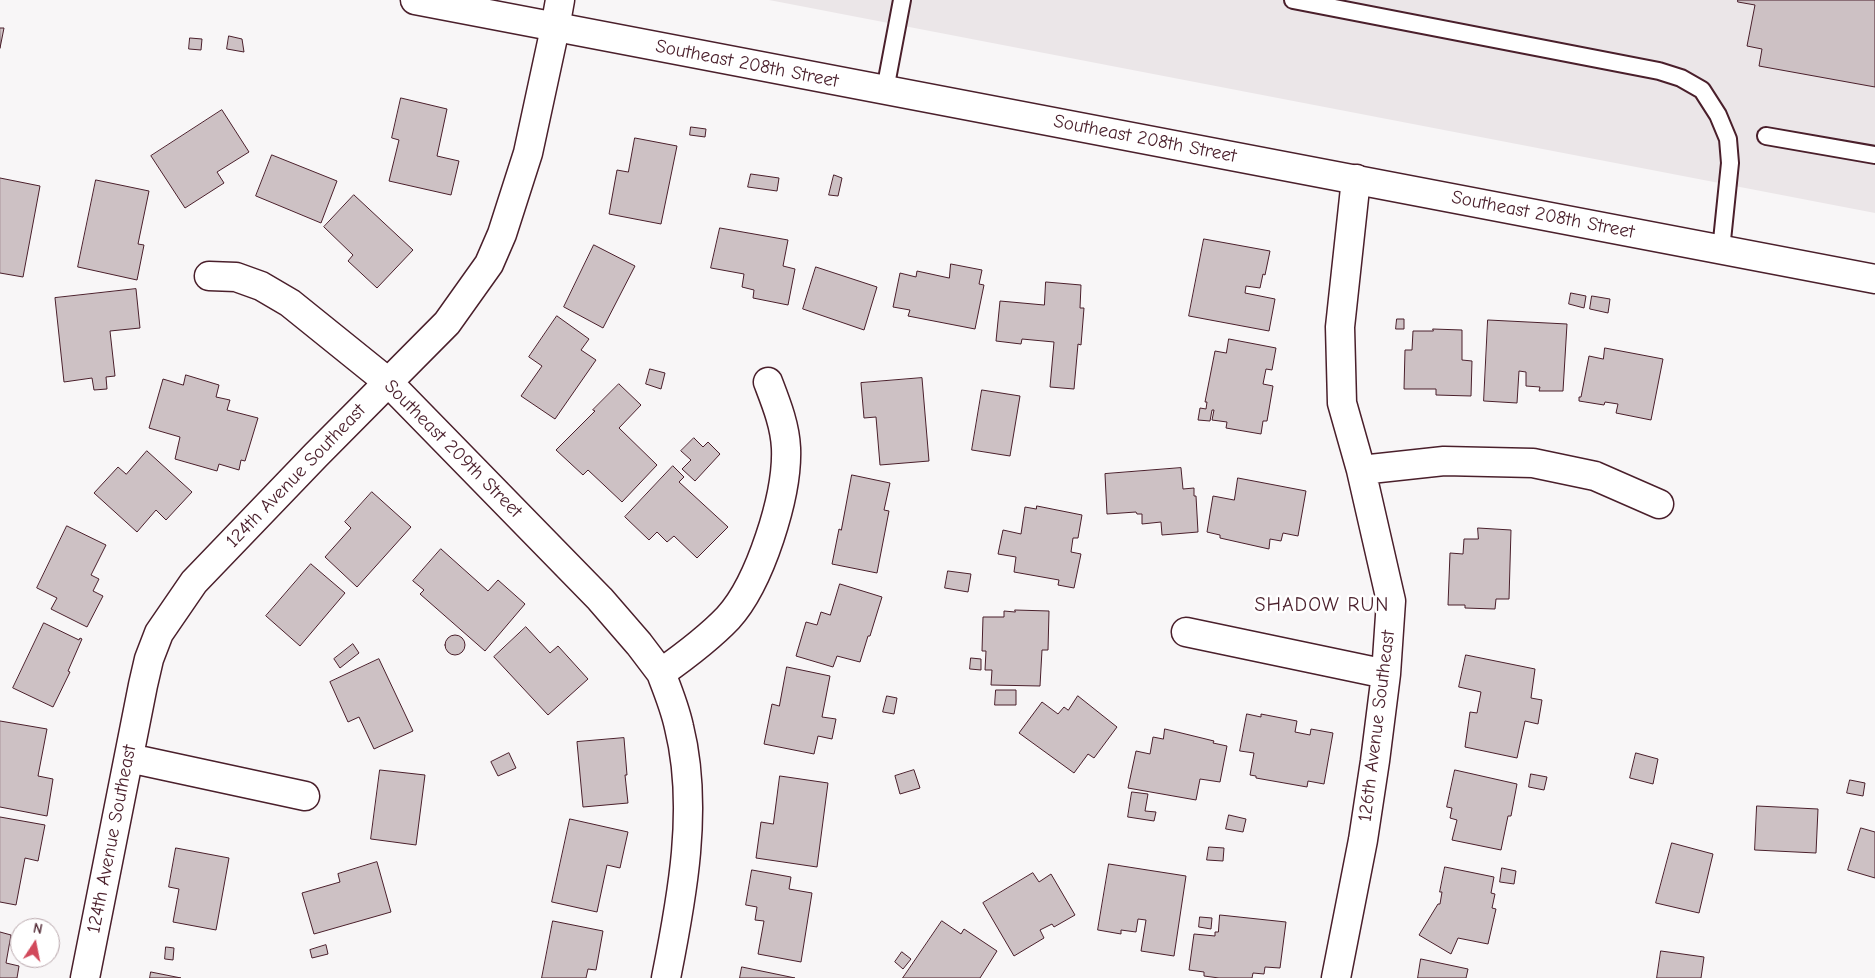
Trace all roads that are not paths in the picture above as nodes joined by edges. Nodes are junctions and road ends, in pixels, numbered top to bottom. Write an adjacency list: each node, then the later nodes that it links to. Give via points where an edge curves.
1 (415, 0): 5 (street, Southeast 208th Street)
2 (560, 0): 5 (street, 124th Avenue Southeast)
3 (902, 0): 6 (lane)
4 (1294, 0): 10 (lane, via 1659,70 1702,90 1718,114 1728,139 1730,163)
5 (555, 28): 6 (street, Southeast 208th Street); 13 (street, 124th Avenue Southeast, via 528,153 489,264 448,323)
6 (886, 90): 9 (street, Southeast 208th Street)
7 (1766, 136): 8 (lane)
8 (1875, 155)
9 (1356, 179): 10 (street, Southeast 208th Street); 15 (street, 126th Avenue Southeast, via 1340,336 1342,403)
10 (1721, 250): 12 (street, Southeast 208th Street)
11 (209, 276): 13 (street, Southeast 209th Street, via 236,277 261,286 290,303)
12 (1875, 279)
13 (388, 382): 18 (street, Southeast 209th Street, via 600,599); 20 (street, 124th Avenue Southeast, via 194,582 174,610 150,659)
14 (768, 382): 18 (street, via 782,420 786,448 783,484 763,559 729,616 698,646)
15 (1361, 470): 16 (street, via 1444,461 1533,462 1595,476); 19 (street, 126th Avenue Southeast, via 1391,601)
16 (1659, 504)
17 (1186, 632): 19 (street)
18 (661, 673): 23 (street, Southeast 209th Street, via 680,728 687,789 682,883)
19 (1386, 674): 24 (street, 126th Avenue Southeast, via 1363,840)
20 (129, 758): 21 (street); 22 (street, 124th Avenue Southeast)
21 (305, 796)
22 (85, 978)
23 (666, 978)
24 (1336, 978)

